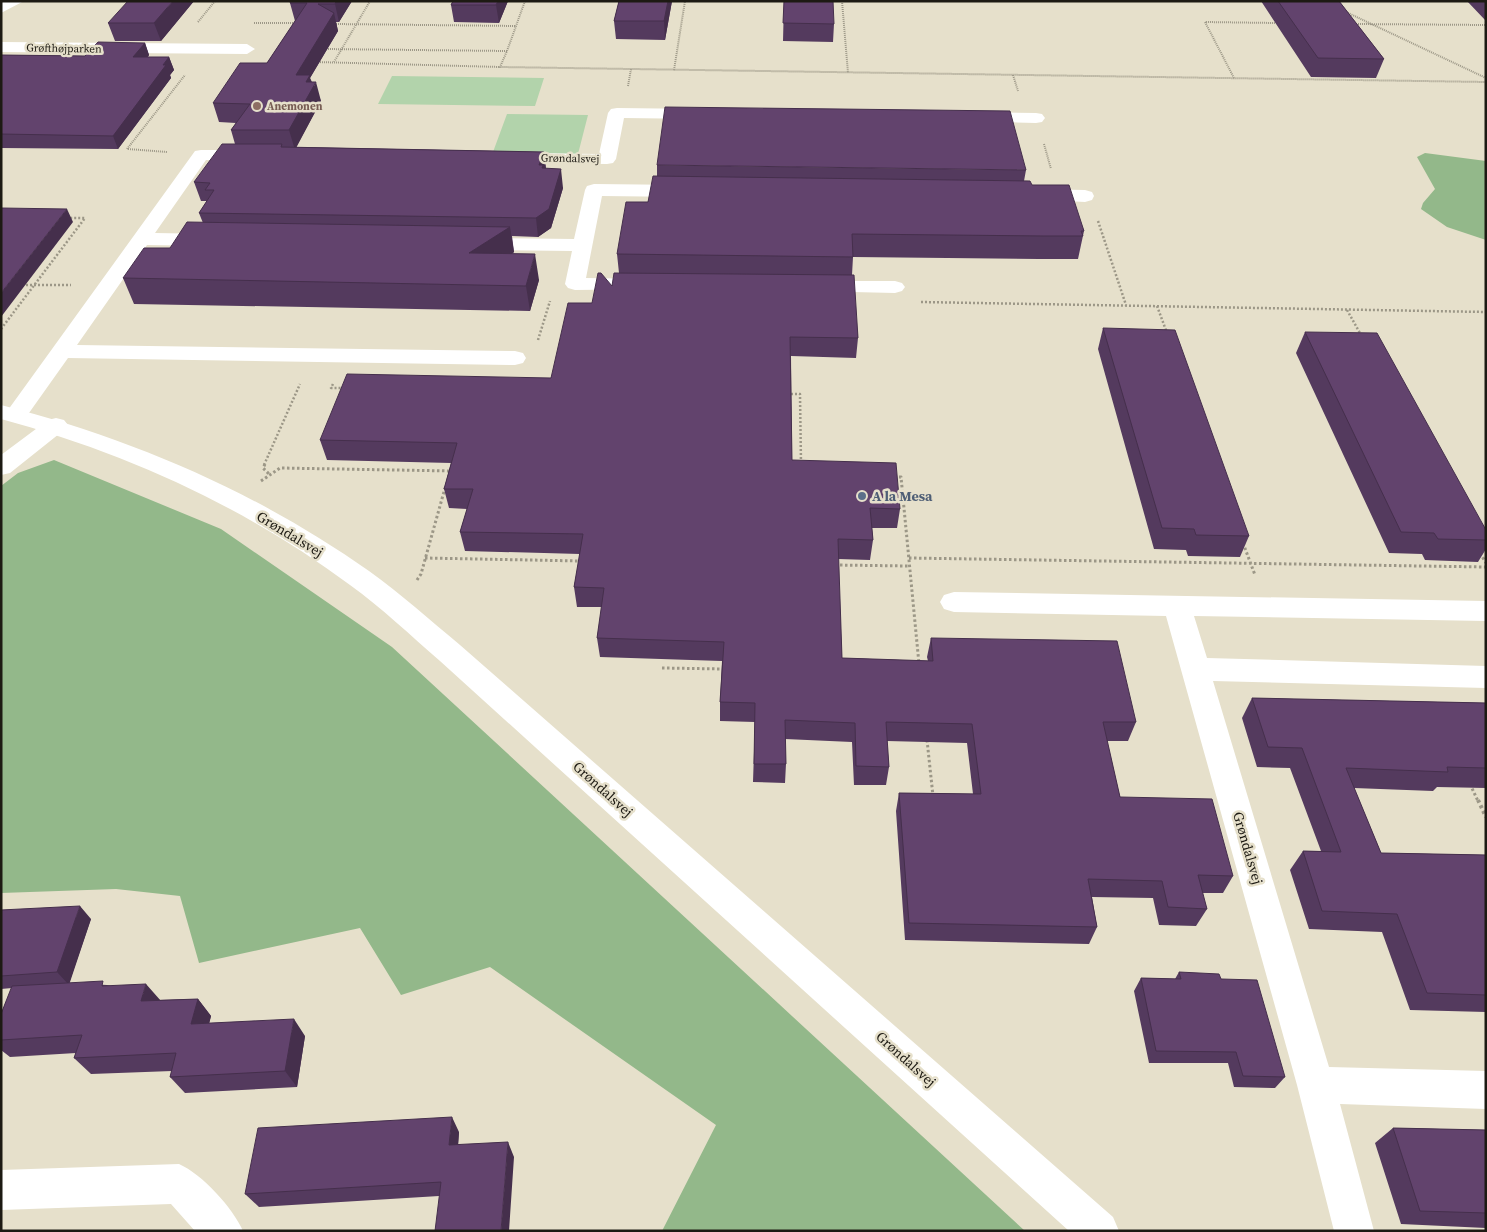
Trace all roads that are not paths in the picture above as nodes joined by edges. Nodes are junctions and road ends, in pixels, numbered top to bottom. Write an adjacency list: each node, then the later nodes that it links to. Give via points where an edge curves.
1 (17, 1): 2 (street)
2 (1, 9)
3 (1, 47): 4 (street, Grøfthøjparken)
4 (247, 49)
5 (721, 114): 9 (street, Grøndalsvej, via 617,113 607,158)
6 (957, 117): 7 (street)
7 (1036, 118)
8 (270, 156): 13 (street, Grøndalsvej, via 201,155)
9 (486, 158)
10 (703, 192): 16 (street, via 594,190)
11 (1020, 195): 12 (street)
12 (1072, 196)
13 (141, 239): 14 (street); 20 (street, Grøndalsvej)
14 (230, 240)
15 (456, 244): 16 (street)
16 (583, 246): 17 (street, via 575,284)
17 (675, 285)
18 (795, 286): 19 (street)
19 (895, 287)
20 (62, 351): 21 (street); 22 (street, Grøndalsvej)
21 (515, 358)
22 (9, 414): 23 (street, Grøndalsvej)
23 (56, 425): 24 (street); 34 (street, Grøndalsvej, via 174,470 234,500 348,569 465,666)
24 (1, 467)
25 (954, 602): 26 (street)
26 (1176, 605): 27 (street); 28 (street, Grøndalsvej)
27 (1486, 611)
28 (1196, 669): 29 (street); 30 (street, Grøndalsvej)
29 (1486, 677)
30 (1316, 1084): 31 (street); 35 (street, Grøndalsvej)
31 (1486, 1090)
32 (1, 1190): 33 (street, via 179,1184)
33 (223, 1231)
34 (1099, 1231)
35 (1354, 1231)

